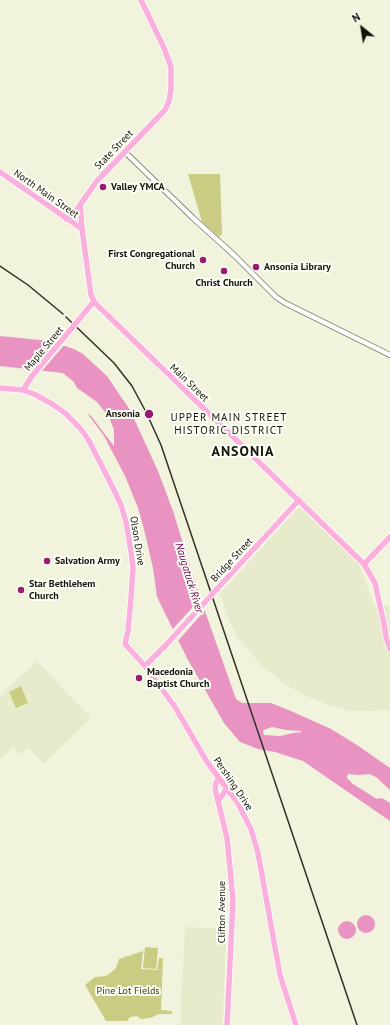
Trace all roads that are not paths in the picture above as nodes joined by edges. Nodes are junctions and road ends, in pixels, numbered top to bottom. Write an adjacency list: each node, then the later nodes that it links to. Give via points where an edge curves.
1 (141, 0): 2 (main road, State Street, via 171,67 171,89 165,110)
2 (125, 152): 4 (main road, State Street, via 96,182); 8 (street, via 276,297)
3 (0, 172): 5 (main road, North Main Street)
4 (80, 205): 5 (main road, State Street, via 74,214); 6 (main road)
5 (66, 219): 6 (main road, North Main Street)
6 (82, 230): 7 (main road)
7 (94, 301): 10 (main road, Maple Street, bridge); 11 (main road, Main Street)
8 (390, 355)
9 (0, 388): 10 (main road)
10 (23, 390): 14 (main road, Olson Drive, via 52,404 80,428 93,447 121,505 126,522 132,568)
11 (298, 500): 13 (main road, Main Street); 16 (main road, Bridge Street, bridge)
12 (390, 537): 13 (main road)
13 (364, 564): 15 (main road, Main Street, via 375,583)
14 (125, 644): 16 (main road, Pershing Drive)
15 (390, 649)
16 (145, 666): 17 (main road, Pershing Drive, via 175,707 207,762)
17 (220, 778): 18 (main road, Pershing Drive); 19 (main road, Clifton Avenue, via 215,786)
18 (227, 788): 19 (main road); 21 (main road, Pershing Drive, via 251,829 258,853 280,975)
19 (219, 800): 20 (main road, Clifton Avenue, via 227,838 233,900)
20 (227, 1025)
21 (296, 1025)

